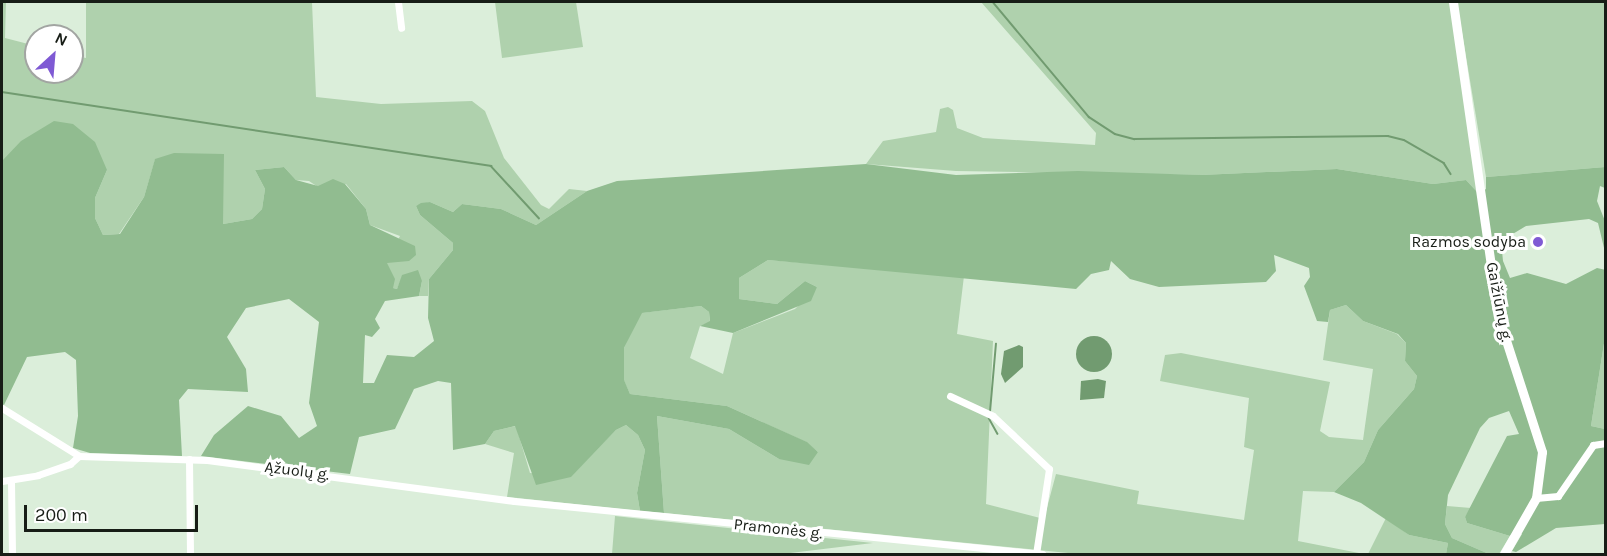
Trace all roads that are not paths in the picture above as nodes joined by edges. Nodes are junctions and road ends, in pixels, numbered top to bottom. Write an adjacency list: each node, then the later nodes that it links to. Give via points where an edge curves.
1 (398, 2): 3 (street)
2 (1453, 2): 11 (main road, Gaižiūnų g., via 1493,281 1503,331 1540,439 1542,471)
3 (401, 28)
4 (950, 396): 13 (street, via 993,416 1049,469)
5 (2, 408): 7 (street)
6 (1605, 443): 11 (street, via 1593,445 1558,496)
7 (79, 456): 8 (street, Ąžuolų g.); 10 (street, via 70,464)
8 (189, 459): 12 (street, Ąžuolų g.); 15 (street)
9 (2, 481): 10 (street)
10 (11, 481): 14 (street)
11 (1536, 498): 17 (main road, Gaižiūnų g.)
12 (514, 501): 13 (street, Pramonės g.)
13 (1036, 554): 16 (street, Pramonės g.)
14 (12, 555)
15 (190, 555)
16 (1042, 555)
17 (1504, 555)

